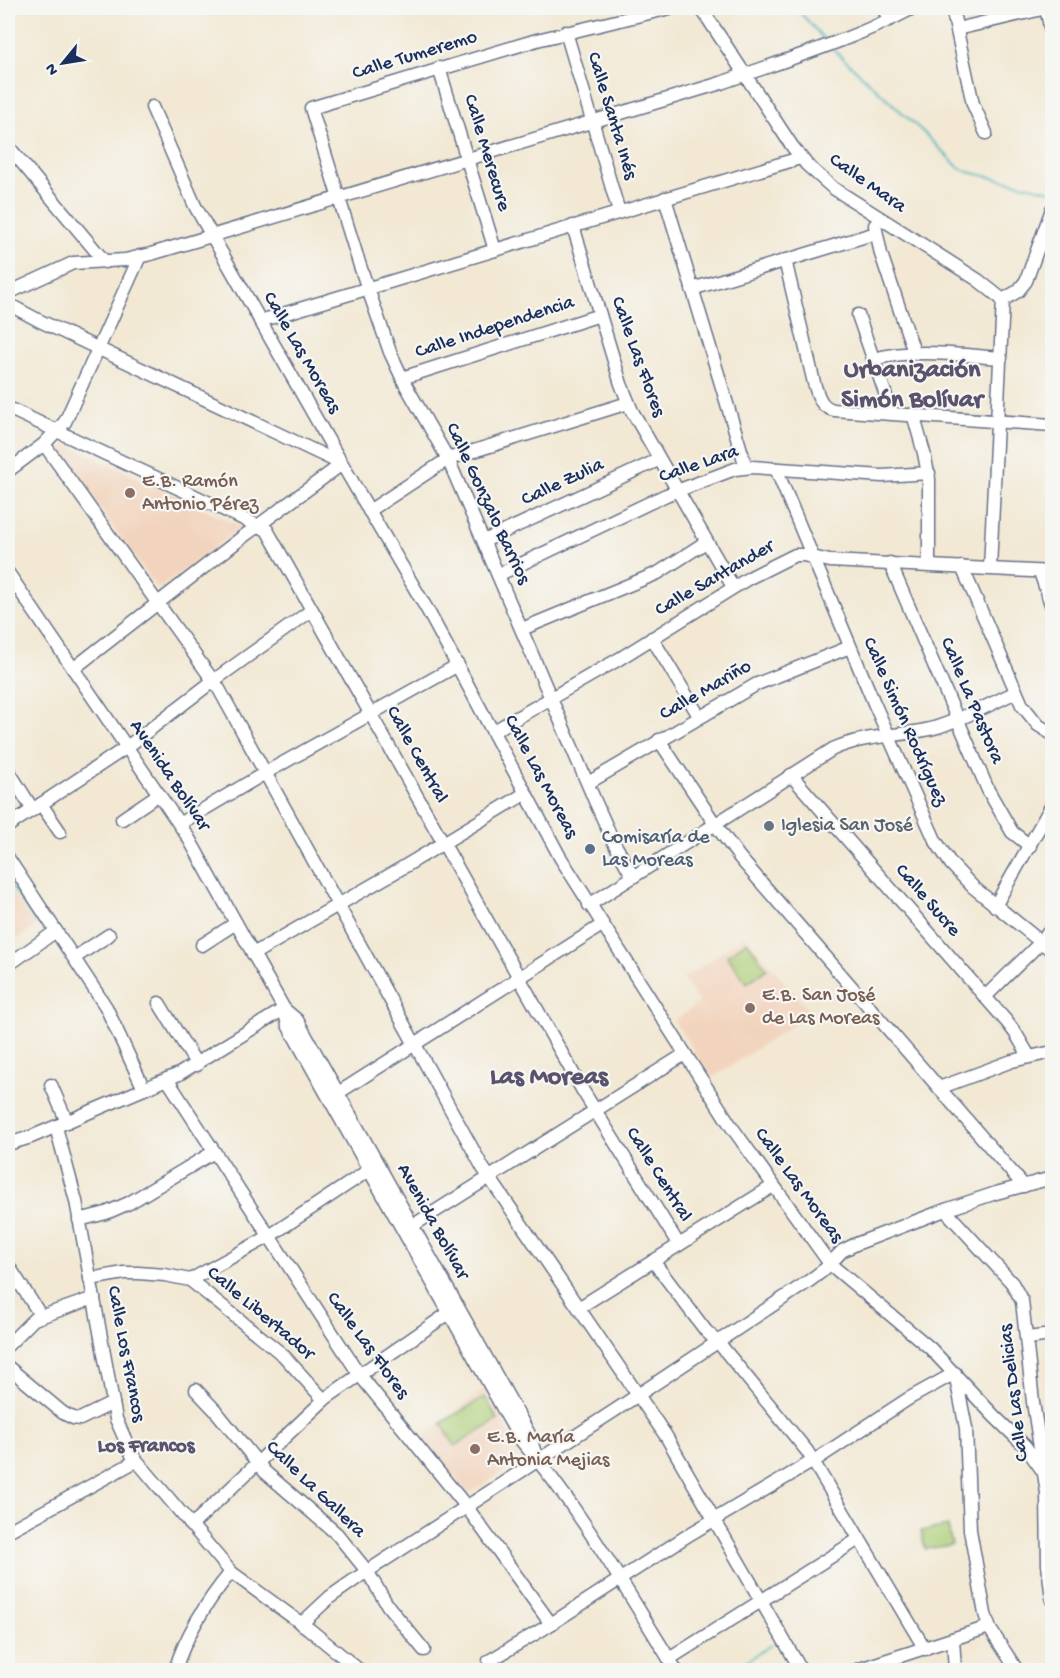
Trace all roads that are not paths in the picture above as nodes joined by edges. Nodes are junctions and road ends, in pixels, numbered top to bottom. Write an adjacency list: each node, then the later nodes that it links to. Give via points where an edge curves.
1 (670, 8): 9 (street, Calle Tumeremo)
2 (701, 8): 12 (street, Calle Mara)
3 (882, 8): 7 (street)
4 (913, 8): 7 (street)
5 (952, 8): 8 (street)
6 (1046, 8): 8 (street); 10 (street)
7 (891, 19): 12 (street)
8 (957, 29): 16 (street, via 974,104)
9 (566, 32): 11 (street, Calle Tumeremo); 15 (street, Calle Santa Inés)
10 (1053, 36)
11 (439, 68): 14 (street, Calle Tumeremo); 19 (street, Calle Merecure)
12 (745, 74): 15 (street); 18 (street, Calle Mara)
13 (152, 107): 27 (street, Calle Las Moreas)
14 (311, 108): 20 (street, Calle Gonzalo Barrios)
15 (592, 122): 19 (street); 23 (street, Calle Santa Inés)
16 (986, 133)
17 (8, 146): 31 (street)
18 (800, 158): 21 (street); 24 (street, Calle Mara, via 833,188)
19 (467, 159): 20 (street); 28 (street, Calle Merecure)
20 (338, 197): 27 (street); 32 (street, Calle Gonzalo Barrios)
21 (665, 198): 23 (street); 33 (street)
22 (1053, 209): 35 (street, via 1026,281)
23 (620, 212): 25 (street)
24 (874, 214): 26 (street); 35 (street, Calle Mara)
25 (573, 226): 28 (street); 37 (street, Calle Las Flores)
26 (876, 233): 30 (street); 41 (street)
27 (211, 235): 29 (street); 39 (street, Calle Las Moreas)
28 (495, 250): 32 (street)
29 (140, 256): 31 (street); 40 (street)
30 (784, 260): 33 (street); 47 (street, via 821,402 834,410)
31 (105, 262): 34 (street, via 73,263)
32 (368, 287): 39 (street); 44 (street, Calle Gonzalo Barrios)
33 (692, 289): 56 (street)
34 (8, 293)
35 (1003, 300): 42 (street)
36 (8, 304): 40 (street)
37 (600, 315): 44 (street, Calle Independencia); 45 (street, Calle Las Flores)
38 (858, 315): 43 (street)
39 (260, 321): 55 (street, Calle Las Moreas)
40 (98, 348): 51 (street); 55 (street)
41 (914, 352): 42 (street); 43 (street)
42 (1001, 358): 49 (street)
43 (873, 359): 47 (street)
44 (402, 378): 53 (street, Calle Gonzalo Barrios)
45 (628, 403): 53 (street); 54 (street, Calle Las Flores)
46 (8, 408): 51 (street, Calle Central)
47 (892, 413): 48 (street)
48 (913, 414): 49 (street); 59 (street)
49 (999, 421): 50 (street); 69 (street)
50 (1053, 425)
51 (58, 431): 52 (street); 62 (street, Calle Central)
52 (44, 444): 58 (street); 74 (street)
53 (448, 459): 61 (street); 63 (street, Calle Gonzalo Barrios)
54 (658, 460): 60 (street, Calle Las Flores); 63 (street, Calle Zulia)
55 (342, 464): 61 (street, Calle Las Moreas); 62 (street)
56 (746, 467): 57 (street, Calle Lara); 60 (street, Calle Lara)
57 (776, 469): 59 (street, Calle Lara, via 882,476); 65 (street, Calle Simón Rodríguez)
58 (8, 471)
59 (928, 473): 67 (street)
60 (677, 491): 64 (street, Calle Las Flores); 72 (street, Calle Lara)
61 (369, 511): 80 (street, Calle Las Moreas)
62 (259, 525): 74 (street); 76 (street, Calle Central, via 268,531)
63 (484, 541): 72 (street, Calle Gonzalo Barrios)
64 (706, 542): 73 (street, Calle Las Flores); 77 (street, via 658,573)
65 (812, 557): 66 (street, Calle Santander); 73 (street, Calle Santander, via 795,555); 79 (street, Calle Simón Rodríguez)
66 (890, 563): 67 (street, Calle Santander); 87 (street, Calle La Pastora)
67 (929, 564): 68 (street, Calle Santander)
68 (962, 567): 69 (street, Calle Santander); 83 (street)
69 (990, 568): 70 (street, Calle Santander)
70 (1046, 572): 75 (street)
71 (8, 573): 81 (street, Avenida Bolívar)
72 (498, 575): 77 (street, Calle Gonzalo Barrios)
73 (733, 587): 78 (street, Calle Santander)
74 (157, 603): 81 (street); 82 (street)
75 (1053, 608)
76 (312, 610): 82 (street); 85 (street, Calle Central)
77 (522, 629): 84 (street, Calle Gonzalo Barrios)
78 (652, 638): 84 (street, Calle Santander); 86 (street)
79 (850, 647): 86 (street, Calle Mariño, via 768,678); 90 (street, Calle Simón Rodríguez)
80 (458, 665): 85 (street); 88 (street, Calle Las Moreas)
81 (73, 669): 92 (street, Avenida Bolívar)
82 (213, 681): 92 (street); 94 (street)
83 (1016, 692): 87 (street); 89 (street, via 1033,720)
84 (552, 698): 88 (street, Calle Santander); 96 (street, Calle Gonzalo Barrios)
85 (370, 714): 94 (street); 106 (street, Calle Central)
86 (699, 716): 91 (street, Calle Mariño)
87 (957, 719): 90 (street, via 935,728); 107 (street, Calle La Pastora, via 996,807 1012,832)
88 (494, 731): 97 (street, Calle Las Moreas)
89 (1053, 734)
90 (888, 735): 95 (street, via 846,743); 112 (street, Calle Simón Rodríguez, via 943,854)
91 (659, 740): 96 (street, Calle Mariño); 103 (street)
92 (127, 747): 98 (street, Avenida Bolívar); 100 (street)
93 (8, 770): 100 (street)
94 (265, 773): 102 (street); 110 (street)
95 (791, 775): 103 (street); 125 (street, Calle Sucre)
96 (588, 783): 109 (street, Calle Gonzalo Barrios)
97 (526, 793): 106 (street); 111 (street, Calle Las Moreas)
98 (159, 794): 101 (street); 102 (street, Avenida Bolívar)
99 (1052, 806): 107 (street)
100 (37, 807): 104 (street); 105 (street)
101 (122, 819)
102 (179, 824): 113 (street, Avenida Bolívar)
103 (715, 824): 109 (street); 135 (street, via 767,890)
104 (8, 826)
105 (60, 832)
106 (443, 843): 110 (street); 124 (street, Calle Central)
107 (1030, 846): 112 (street)
108 (8, 858): 116 (street)
109 (633, 877): 111 (street)
110 (337, 905): 121 (street); 128 (street)
111 (589, 905): 114 (street, Calle Las Moreas)
112 (995, 906): 118 (street, Calle Simón Rodríguez)
113 (236, 923): 119 (street); 121 (street, Avenida Bolívar)
114 (602, 925): 124 (street); 130 (street, Calle Las Moreas)
115 (1053, 928): 118 (street)
116 (56, 931): 122 (street); 123 (street)
117 (109, 935): 122 (street)
118 (1041, 942): 120 (street, Calle Simón Rodríguez); 125 (street)
119 (202, 945)
120 (1053, 951)
121 (253, 954): 127 (street, Avenida Bolívar)
122 (74, 958): 136 (street, via 112,1018)
123 (8, 964)
124 (518, 979): 128 (street); 138 (street, Calle Central)
125 (984, 997): 131 (street, Calle Sucre, via 1016,1034)
126 (159, 1002): 132 (street)
127 (284, 1009): 132 (street); 137 (street, Avenida Bolívar, via 297,1020); 142 (street, Avenida Bolívar, via 288,1025)
128 (415, 1045): 137 (street); 143 (street)
129 (1053, 1052): 131 (street)
130 (685, 1054): 138 (street); 145 (street, Calle Las Moreas)
131 (1029, 1056): 135 (street)
132 (197, 1065): 133 (street)
133 (167, 1079): 136 (street); 141 (street, Calle Las Flores)
134 (51, 1085): 139 (street, Calle Los Francos)
135 (939, 1088): 146 (street)
136 (144, 1089): 139 (street)
137 (338, 1093): 149 (street, Avenida Bolívar)
138 (594, 1110): 143 (street); 151 (street, Calle Central)
139 (61, 1124): 140 (street); 148 (street, Calle Los Francos)
140 (8, 1144)
141 (214, 1152): 148 (street, via 129,1203); 150 (street, Calle Las Flores)
142 (369, 1170): 150 (street); 159 (street, Avenida Bolívar)
143 (489, 1177): 149 (street); 158 (street)
144 (1053, 1178): 146 (street)
145 (773, 1186): 151 (street); 153 (street, Calle Las Moreas)
146 (1024, 1186): 147 (street)
147 (945, 1210): 153 (street, via 846,1249); 162 (street, Calle Las Delicias, via 1018,1292)
148 (79, 1220): 155 (street, Calle Los Francos)
149 (412, 1226): 172 (street, Avenida Bolívar, via 529,1434)
150 (268, 1237): 156 (street); 167 (street, Calle Las Flores)
151 (679, 1245): 152 (street)
152 (653, 1261): 158 (street); 163 (street)
153 (830, 1264): 163 (street); 166 (street, Calle Las Moreas)
154 (8, 1265): 160 (street)
155 (90, 1279): 156 (street, Calle Libertador, via 138,1273); 157 (street, Calle Los Francos)
156 (190, 1280): 170 (street, Calle Libertador, via 283,1355)
157 (94, 1298): 160 (street); 171 (street, Calle Los Francos)
158 (580, 1307): 169 (street)
159 (449, 1313): 167 (street); 172 (street, Avenida Bolívar, via 520,1439)
160 (41, 1316): 164 (street)
161 (1053, 1335): 162 (street)
162 (1027, 1338): 176 (street, Calle Las Delicias)
163 (718, 1342): 169 (street); 174 (street)
164 (8, 1345)
165 (8, 1367): 171 (street, via 73,1418 83,1418)
166 (955, 1373): 174 (street, via 902,1402); 176 (street, Calle Las Moreas, via 1024,1446); 190 (street, via 966,1428 970,1530)
167 (359, 1374): 170 (street); 178 (street, Calle Las Flores)
168 (196, 1390): 175 (street, Calle La Gallera)
169 (639, 1395): 172 (street); 179 (street)
170 (324, 1400): 175 (street)
171 (113, 1403): 173 (street, Calle Los Francos, via 120,1432)
172 (538, 1460): 178 (street); 185 (street, Avenida Bolívar)
173 (136, 1461): 180 (street, Calle Los Francos); 181 (street)
174 (813, 1461): 179 (street); 182 (street)
175 (257, 1464): 180 (street); 183 (street, Calle La Gallera, via 337,1534)
176 (1044, 1473): 177 (street, Calle Las Moreas); 186 (street, Calle Las Delicias)
177 (1053, 1484)
178 (466, 1506): 183 (street); 189 (street, Calle Las Flores)
179 (714, 1519): 185 (street); 187 (street)
180 (191, 1526): 184 (street, Calle Los Francos)
181 (8, 1531)
182 (859, 1539): 187 (street); 192 (street)
183 (367, 1571): 188 (street); 193 (street, Calle La Gallera, via 388,1606)
184 (231, 1572): 188 (street, Calle Los Francos); 196 (street, via 202,1612)
185 (619, 1578): 189 (street); 194 (street, Avenida Bolívar)
186 (1053, 1600)
187 (761, 1601): 194 (street); 199 (street)
188 (301, 1624): 197 (street, Calle Los Francos)
189 (551, 1624): 195 (street)
190 (989, 1627): 191 (street); 202 (street)
191 (953, 1639): 192 (street); 201 (street)
192 (925, 1649): 200 (street)
193 (424, 1650)
194 (669, 1659): 198 (street, Avenida Bolívar)
195 (489, 1661)
196 (175, 1671)
197 (359, 1671)
198 (676, 1671)
199 (801, 1671)
200 (857, 1671)
201 (955, 1671)
202 (1017, 1671)

